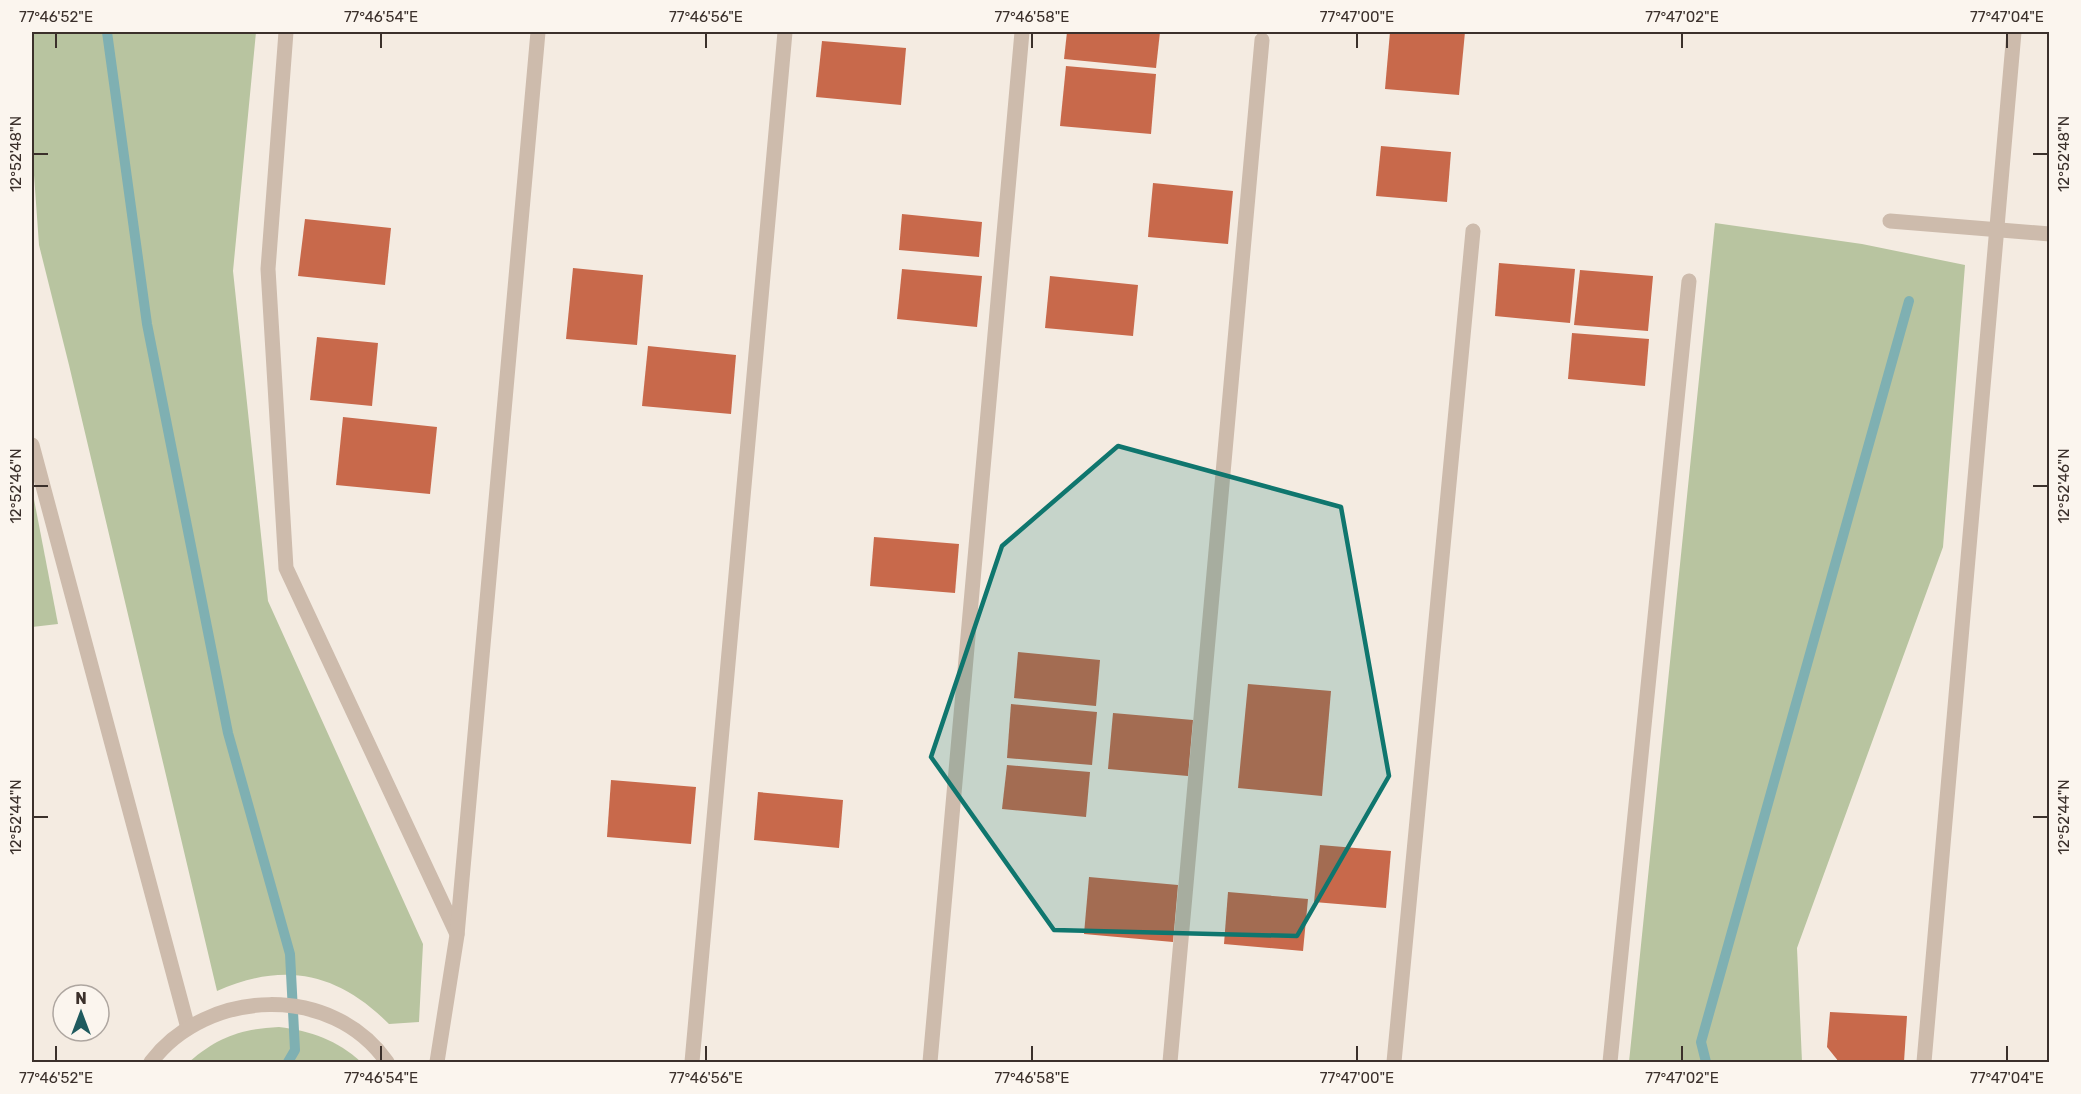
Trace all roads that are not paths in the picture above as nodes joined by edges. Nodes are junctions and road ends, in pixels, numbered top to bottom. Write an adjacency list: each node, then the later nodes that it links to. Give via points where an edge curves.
1 (286, 32): 13 (street, via 268,269 286,568)
2 (538, 32): 13 (street)
3 (785, 32): 18 (street)
4 (1022, 32): 19 (street)
5 (2014, 32): 8 (street)
6 (1262, 40): 20 (street)
7 (1890, 221): 8 (street)
8 (1996, 230): 10 (street); 23 (street)
9 (1473, 231): 21 (street)
10 (2049, 234)
11 (1689, 281): 22 (street)
12 (32, 445): 14 (street)
13 (457, 935): 17 (street)
14 (188, 1028): 15 (street); 16 (street, via 225,1010 254,1004 284,1004 339,1021 363,1036)
15 (151, 1062)
16 (387, 1062)
17 (437, 1062)
18 (692, 1062)
19 (930, 1062)
20 (1170, 1062)
21 (1394, 1062)
22 (1610, 1062)
23 (1924, 1062)

